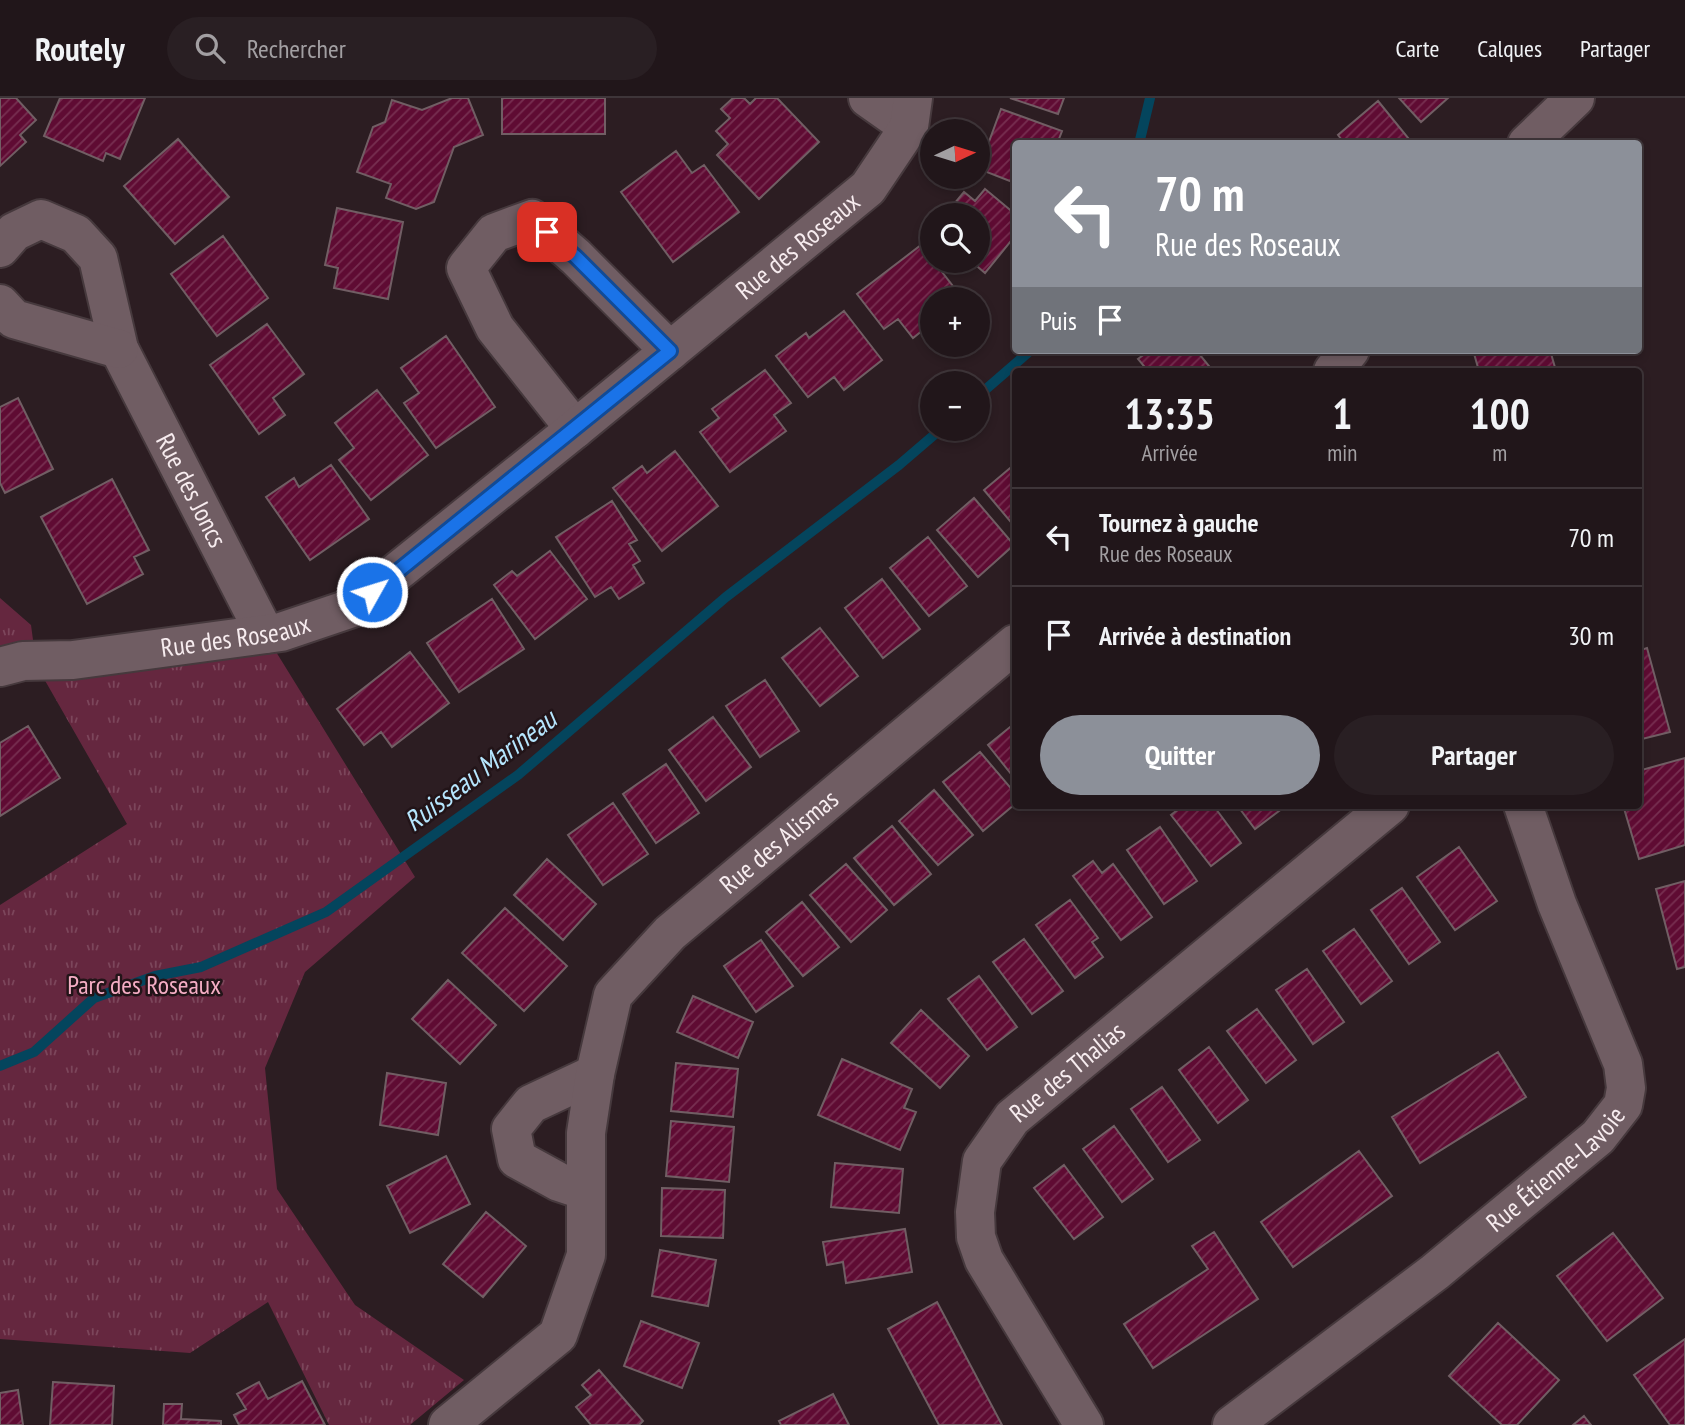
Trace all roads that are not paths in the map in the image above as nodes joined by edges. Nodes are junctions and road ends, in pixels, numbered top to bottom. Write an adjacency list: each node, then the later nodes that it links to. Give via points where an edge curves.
1 (867, 98): 4 (street, Rue des Roseaux)
2 (1552, 98): 5 (street)
3 (1575, 98): 6 (street)
4 (911, 112): 10 (street, Rue des Roseaux, via 868,188)
5 (1528, 140)
6 (1530, 140)
7 (0, 248): 9 (street, Rue des Joncs, via 14,232 41,219 76,234 98,258)
8 (0, 304): 9 (street, via 14,319)
9 (119, 349): 14 (street, Rue des Joncs)
10 (670, 351): 13 (street, Rue des Roseaux); 13 (street, via 532,219 494,233 466,268 495,328)
11 (1347, 354): 12 (street)
12 (1335, 368)
13 (575, 429): 14 (street, Rue des Roseaux, via 352,608)
14 (265, 634): 16 (street, Rue des Roseaux)
15 (1012, 647): 19 (street, Rue des Alismas, via 670,933 613,995)
16 (0, 667)
17 (1385, 809): 22 (street, Rue des Thalias, via 1012,1118 982,1161 975,1212 976,1237 984,1260)
18 (1523, 809): 23 (street, Rue Étienne-Lavoie, via 1623,1064 1623,1105 1598,1137 1435,1272)
19 (595, 1074): 20 (street, Rue des Alismas, via 586,1133); 20 (street, via 531,1104 511,1129 517,1159)
20 (586, 1191): 21 (street, Rue des Alismas, via 586,1255 558,1335)
21 (449, 1425)
22 (1084, 1425)
23 (1232, 1425)

